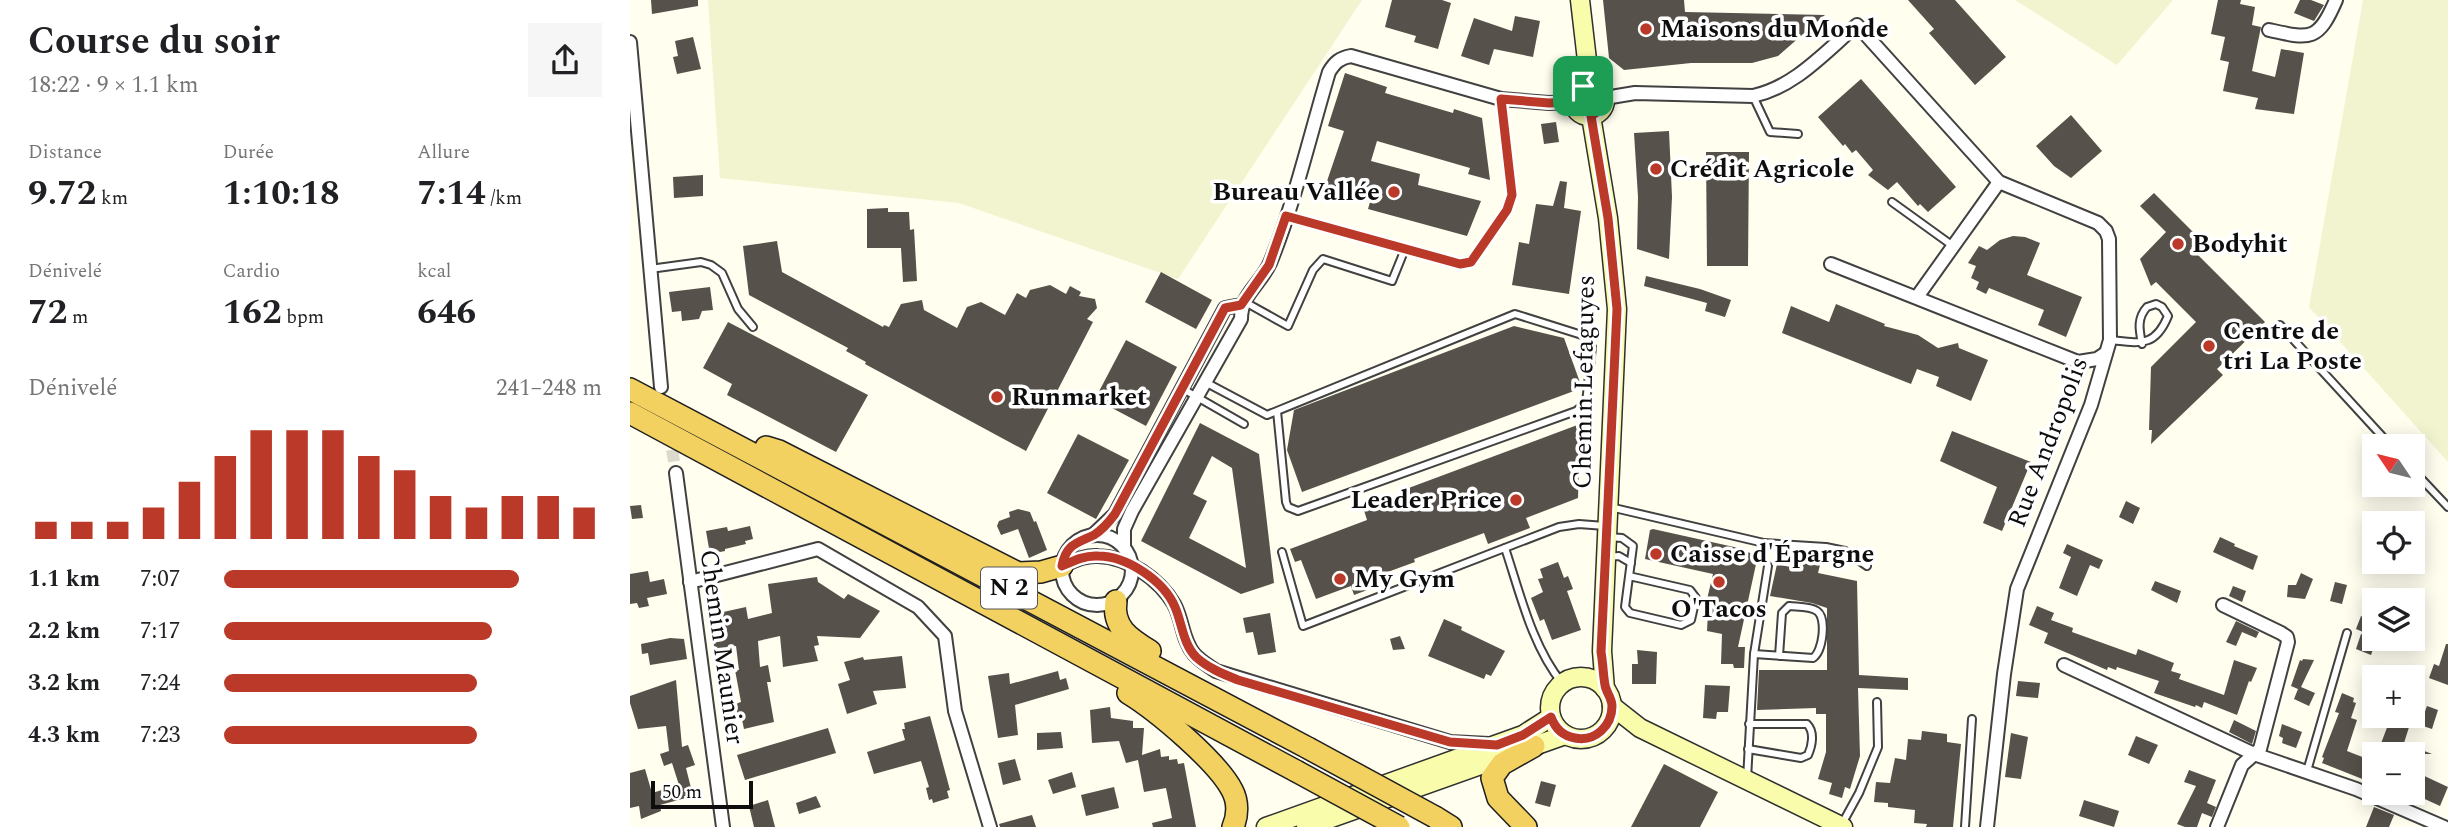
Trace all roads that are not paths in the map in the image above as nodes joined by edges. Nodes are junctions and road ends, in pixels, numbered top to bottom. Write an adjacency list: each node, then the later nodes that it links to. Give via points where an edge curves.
1 (1580, 0): 5 (main road)
2 (2336, 0): 3 (street, via 2324,26 2314,33 2305,36)
3 (2269, 30)
4 (630, 42): 18 (street)
5 (1588, 69): 6 (main road); 7 (main road)
6 (1601, 92): 7 (main road, via 1587,84); 8 (street); 10 (main road, via 1603,108)
7 (1576, 95): 9 (street, via 1549,103); 10 (main road, via 1581,114)
8 (1753, 96): 11 (lane, via 1770,132); 12 (street, Rue Andropolis, via 1790,82 1857,25)
9 (1501, 99): 14 (street, via 1351,56 1341,58 1329,72); 16 (lane, via 1512,195 1507,210 1471,262 1460,264)
10 (1591, 116): 37 (main road, Chemin Lefaguyes, via 1617,309)
11 (1798, 134)
12 (1999, 182): 15 (street); 24 (street, Rue Andropolis, via 2098,223 2106,231)
13 (1892, 202): 15 (lane)
14 (1286, 216): 16 (lane); 20 (street, via 1269,265)
15 (1954, 246): 19 (street)
16 (1405, 249): 20 (lane, via 1392,281 1323,259 1313,270 1288,326)
17 (1831, 264): 19 (street)
18 (650, 269): 22 (lane, via 701,262 711,265 722,273 738,309); 26 (street)
19 (1917, 297): 24 (street, via 2078,362 2097,359)
20 (1242, 303): 25 (street, via 1241,319); 28 (street, via 1225,308)
21 (2280, 326): 34 (lane)
22 (753, 327)
23 (2142, 344): 23 (lane, via 2163,329 2168,316 2156,304 2142,312 2138,328); 24 (lane)
24 (2108, 346): 88 (street, Rue Andropolis, via 2091,405 2017,589)
25 (1205, 382): 29 (street); 30 (lane, via 1267,415)
26 (661, 387)
27 (630, 388): 33 (highway, N 2)
28 (1181, 388): 29 (lane); 40 (street, via 1115,514)
29 (1197, 397): 32 (lane); 41 (street, via 1132,511 1124,529)
30 (1277, 411): 30 (lane, via 1286,502 1298,511 1576,411 1586,403 1592,347 1585,336 1515,314)
31 (630, 413): 52 (highway, N 2)
32 (1244, 424)
33 (709, 430): 46 (highway, via 779,451 1018,573); 67 (highway, N 2)
34 (2380, 434)
35 (676, 473): 51 (street, Chemin Maunier)
36 (2426, 484): 38 (lane)
37 (1608, 506): 39 (main road, Chemin Lefaguyes); 49 (lane, via 1764,543 1845,551)
38 (2448, 507)
39 (1606, 531): 42 (lane, via 1579,524 1559,527); 44 (main road, Chemin Lefaguyes); 45 (lane, via 1633,546)
40 (1094, 534): 41 (street); 46 (street, via 1075,542)
41 (1124, 546): 47 (street)
42 (1505, 548): 43 (lane, via 1303,626); 61 (lane, via 1541,648)
43 (1282, 552)
44 (1605, 557): 45 (lane, via 1619,556); 56 (main road, Chemin Lefaguyes)
45 (1631, 563): 50 (lane)
46 (1062, 566): 47 (street, via 1098,556); 53 (street, via 1066,588 1073,597 1094,606)
47 (1133, 566): 53 (street, via 1129,586); 72 (street, via 1158,584 1174,605 1195,656 1216,671 1450,742)
48 (1768, 566): 57 (lane)
49 (1867, 566)
50 (1629, 576): 50 (lane, via 1625,607 1630,613 1681,625 1691,621 1696,598 1690,590)
51 (690, 582): 79 (street, Chemin Maunier); 80 (street, via 818,549 918,607 945,636 955,711)
52 (980, 601): 81 (highway, via 1136,698 1188,740 1232,789 1237,811); 84 (highway, N 2, bridge)
53 (1116, 601): 67 (highway, via 1115,618 1130,638)
54 (2223, 605): 75 (street, via 2287,637 2280,681 2260,749)
55 (2347, 633): 76 (lane)
56 (1601, 652): 60 (main road); 62 (main road, Chemin Lefaguyes)
57 (1754, 654): 58 (lane); 68 (lane)
58 (1779, 656): 58 (lane, via 1818,654 1822,645 1818,611 1789,606 1782,612)
59 (2064, 666): 75 (street)
60 (1584, 677): 61 (main road); 62 (main road)
61 (1562, 683): 65 (main road, via 1553,695)
62 (1605, 689): 64 (main road)
63 (1877, 702): 86 (lane, via 1878,747)
64 (1612, 706): 69 (main road); 70 (main road)
65 (1551, 717): 71 (main road); 72 (main road)
66 (1972, 719): 87 (lane)
67 (1254, 720): 78 (highway, N 2, bridge)
68 (1749, 724): 74 (lane); 74 (lane, via 1807,724 1812,746 1801,758)
69 (1640, 728): 70 (main road); 77 (main road)
70 (1603, 730): 71 (main road, via 1585,739)
71 (1565, 735): 73 (main road)
72 (1497, 745): 82 (main road)
73 (1534, 746): 83 (main road); 85 (highway, via 1502,764 1492,778 1498,798)
74 (1748, 749): 77 (lane)
75 (2254, 754): 76 (street); 89 (street, via 2242,765)
76 (2307, 771): 90 (street)
77 (1747, 781): 86 (main road)
78 (1443, 822)
79 (723, 827)
80 (990, 827)
81 (1233, 827)
82 (1266, 827)
83 (1306, 827)
84 (1399, 827)
85 (1526, 827)
86 (1842, 827)
87 (1965, 827)
88 (1987, 827)
89 (2217, 827)
90 (2444, 827)

